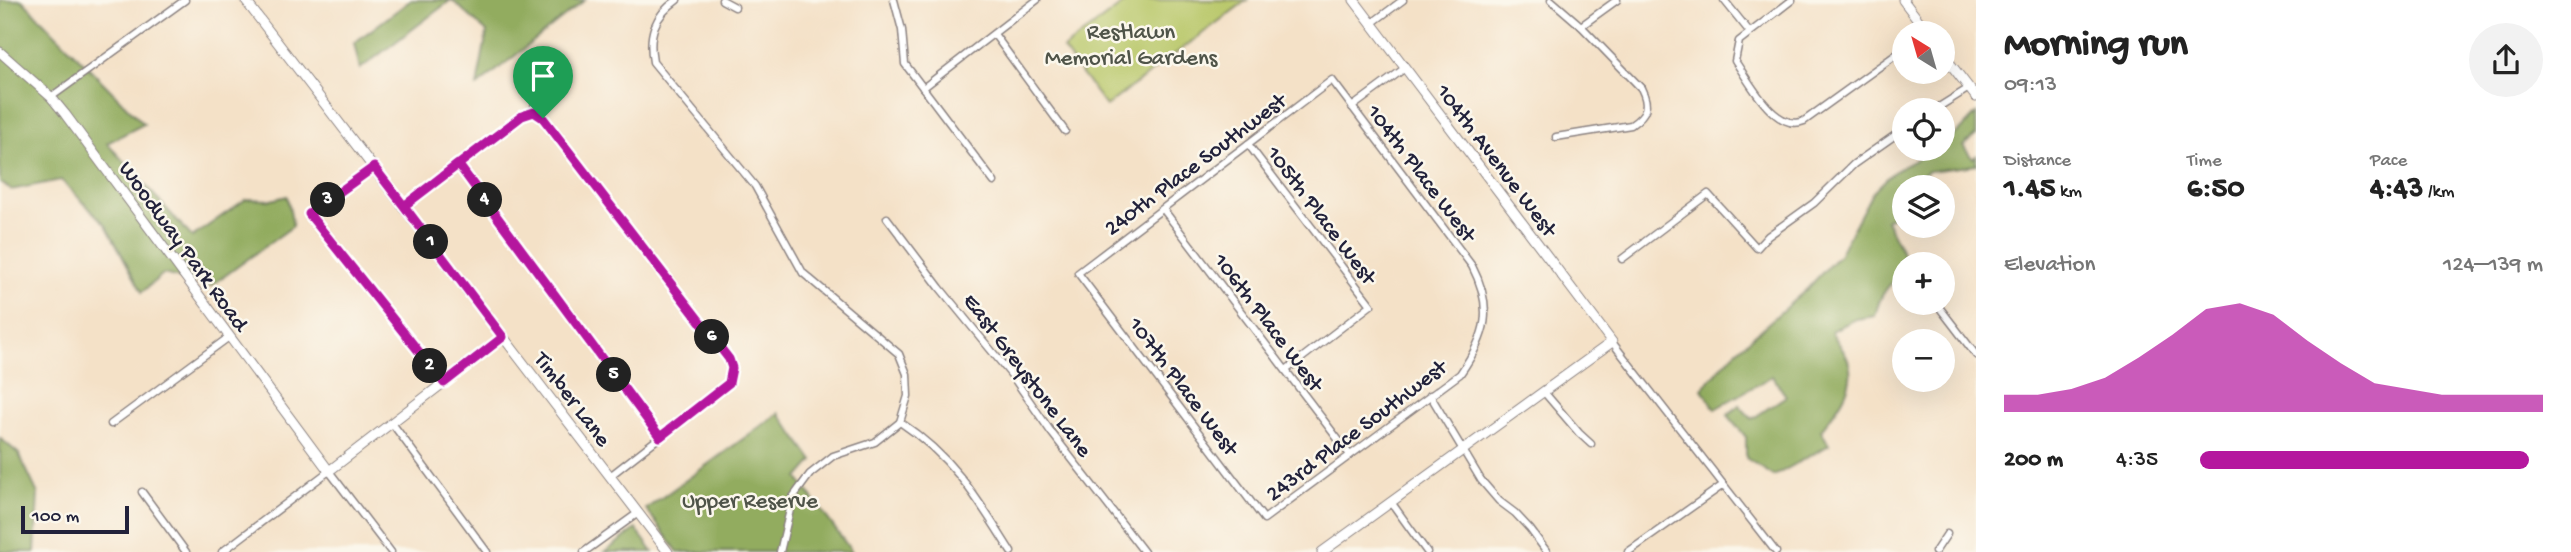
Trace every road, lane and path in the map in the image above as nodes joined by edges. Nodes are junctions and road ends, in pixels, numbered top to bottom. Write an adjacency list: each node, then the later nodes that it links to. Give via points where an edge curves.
1 (186, 0): 28 (street)
2 (245, 0): 38 (street, Timber Lane)
3 (677, 0): 55 (street, via 655,24 649,43 653,62 755,186 803,273 899,354 907,374 908,396)
4 (722, 0): 14 (street)
5 (894, 0): 27 (street, via 905,64)
6 (1037, 0): 19 (street)
7 (1354, 0): 16 (street, 104th Avenue West)
8 (1403, 0): 16 (street)
9 (1551, 0): 17 (street)
10 (1617, 0): 17 (street)
11 (1724, 0): 18 (street)
12 (1792, 0): 18 (street)
13 (1903, 0): 15 (street)
14 (735, 7)
15 (1918, 21)
16 (1372, 23): 24 (street, 104th Avenue West)
17 (1581, 26): 34 (street, via 1641,88 1647,110 1631,125)
18 (1749, 31): 22 (street, via 1738,41 1735,61 1766,105 1789,124 1804,121)
19 (993, 34): 27 (street); 33 (street)
20 (0, 52): 28 (street, Woodway Park Road)
21 (538, 57): 32 (street)
22 (1892, 58)
23 (1955, 67): 26 (street)
24 (1405, 68): 31 (street); 49 (street, 104th Avenue West)
25 (1332, 80): 31 (street, 104th Place West); 36 (street, 240th Place Southwest)
26 (1972, 85): 29 (street); 30 (street)
27 (923, 88): 39 (street)
28 (51, 97): 47 (street, Woodway Park Road)
29 (1976, 97)
30 (1952, 98)
31 (1352, 107): 45 (street, 104th Place West, via 1472,266)
32 (534, 112): 37 (street); 58 (street, via 729,359 729,383)
33 (1065, 131)
34 (1556, 137)
35 (1892, 137): 43 (street, via 1854,164 1757,248 1709,194)
36 (1248, 144): 41 (street, 240th Place Southwest); 51 (street, 105th Place West, via 1371,306)
37 (458, 164): 40 (street); 58 (street)
38 (374, 167): 40 (street, Timber Lane); 52 (street, via 309,214)
39 (994, 182)
40 (404, 206): 48 (street, Timber Lane)
41 (1163, 209): 44 (street, 240th Place Southwest); 51 (street, 106th Place West)
42 (887, 218): 78 (street, East Greystone Lane)
43 (1622, 259)
44 (1078, 273): 68 (street, 107th Place West)
45 (1483, 288): 54 (street, 243rd Place Southwest, via 1486,311 1476,351 1460,374)
46 (1945, 315): 50 (street)
47 (229, 337): 57 (street); 62 (street, Woodway Park Road)
48 (503, 337): 52 (street); 63 (street, Timber Lane)
49 (1612, 342): 53 (street); 64 (street)
50 (1976, 355)
51 (1286, 370): 61 (street, 106th Place West)
52 (444, 383): 56 (street)
53 (1544, 392): 59 (street); 60 (street)
54 (1430, 395): 60 (street); 61 (street, 243rd Place Southwest)
55 (900, 422): 76 (street, via 875,442 833,456 810,474 793,497); 77 (street, via 960,474)
56 (392, 423): 62 (street); 73 (street)
57 (111, 424)
58 (660, 437): 63 (street)
59 (1591, 444)
60 (1463, 450): 66 (street); 81 (street, via 1481,480)
61 (1350, 455): 68 (street, 243rd Place Southwest)
62 (330, 471): 71 (street); 72 (street)
63 (610, 476): 67 (street, Timber Lane)
64 (1723, 485): 82 (street); 83 (street)
65 (142, 492): 70 (street)
66 (1391, 502): 79 (street); 80 (street)
67 (638, 513): 74 (street); 75 (street, Timber Lane)
68 (1264, 519)
69 (1947, 534): 84 (street)
70 (186, 552)
71 (222, 552)
72 (391, 552)
73 (487, 552)
74 (584, 552)
75 (668, 552)
76 (780, 552)
77 (1010, 552)
78 (1144, 552)
79 (1322, 552)
80 (1427, 552)
81 (1547, 552)
82 (1628, 552)
83 (1776, 552)
84 (1935, 552)

